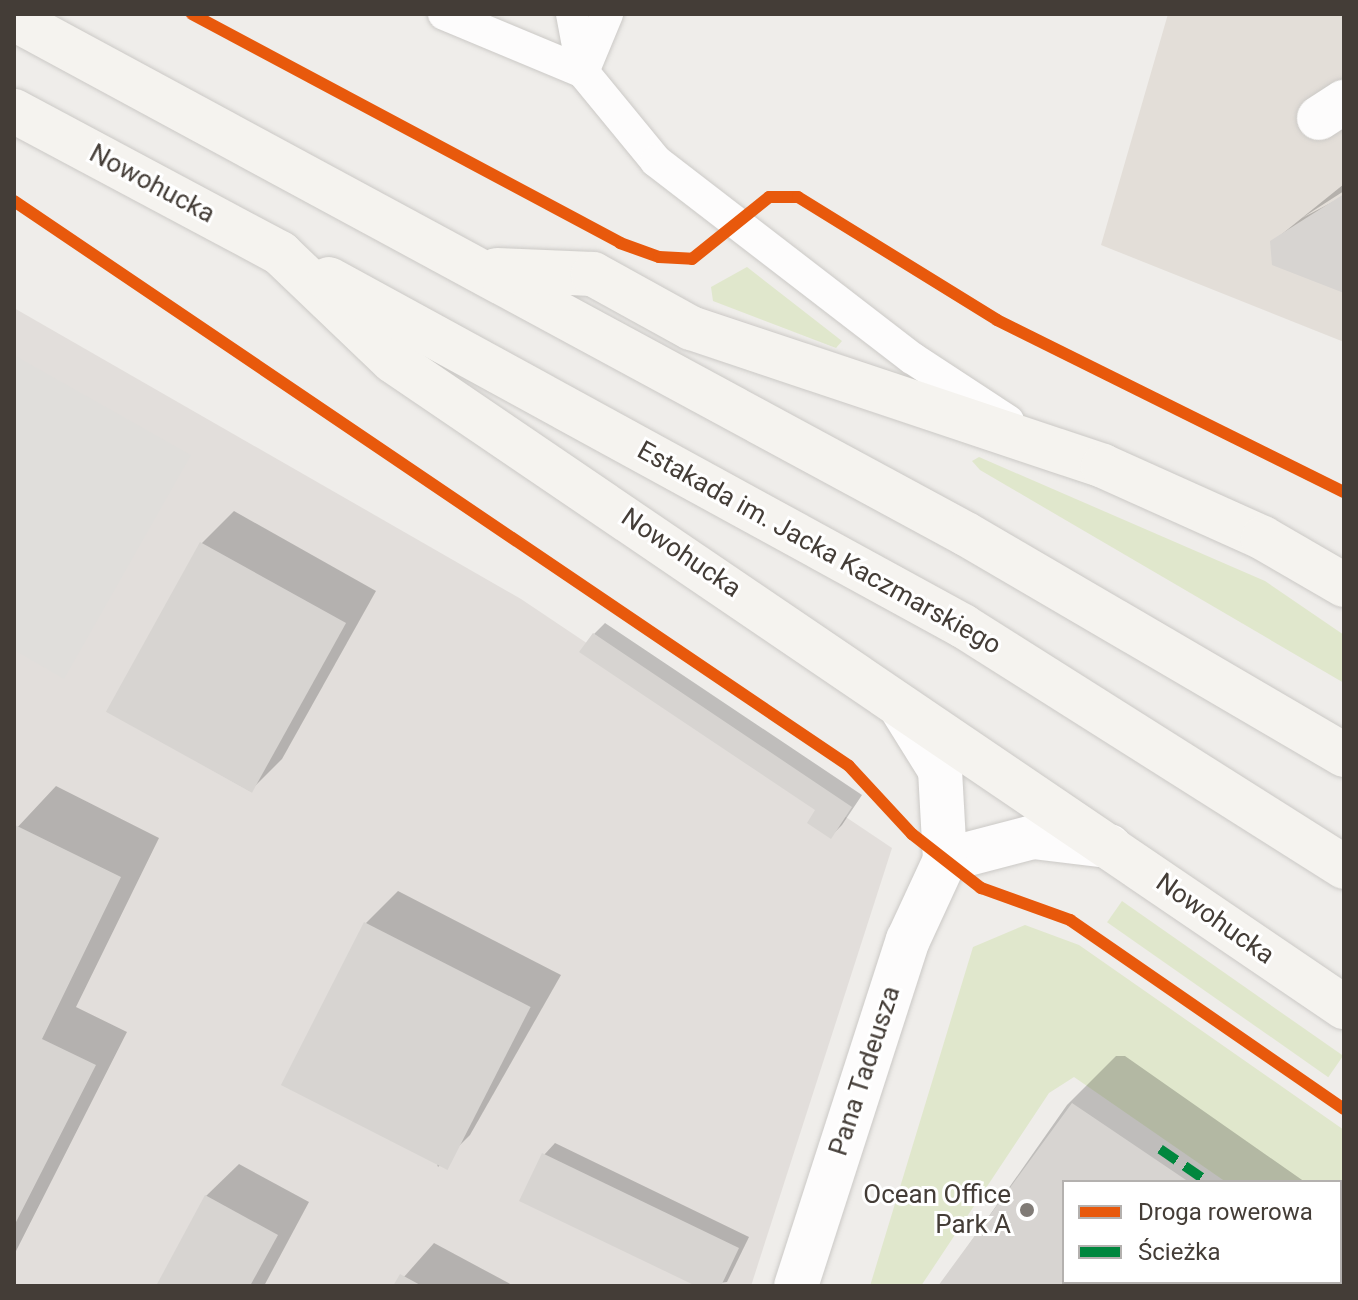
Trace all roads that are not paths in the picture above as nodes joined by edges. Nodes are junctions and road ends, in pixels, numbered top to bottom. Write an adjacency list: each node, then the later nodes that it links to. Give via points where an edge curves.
1 (444, 14): 5 (lane)
2 (572, 14): 5 (lane)
3 (607, 14): 5 (lane)
4 (14, 19): 8 (main road)
5 (583, 72): 9 (lane, via 656,161 912,358)
6 (14, 111): 7 (main road, Nowohucka)
7 (280, 253): 11 (main road, Nowohucka, via 393,361); 15 (main road, Estakada im. Jacka Kaczmarskiego, via 963,626)
8 (487, 270): 9 (main road, via 593,274 691,328); 12 (main road, via 966,534)
9 (1041, 441): 10 (main road, via 1179,498)
10 (1344, 585)
11 (894, 697): 13 (main road, Nowohucka); 14 (street, Pana Tadeusza, via 940,770)
12 (1344, 755)
13 (1109, 846): 14 (street, via 1033,837); 16 (main road, Nowohucka)
14 (945, 860): 17 (street, Pana Tadeusza, via 908,940)
15 (1344, 867)
16 (1344, 1007)
17 (796, 1286)

